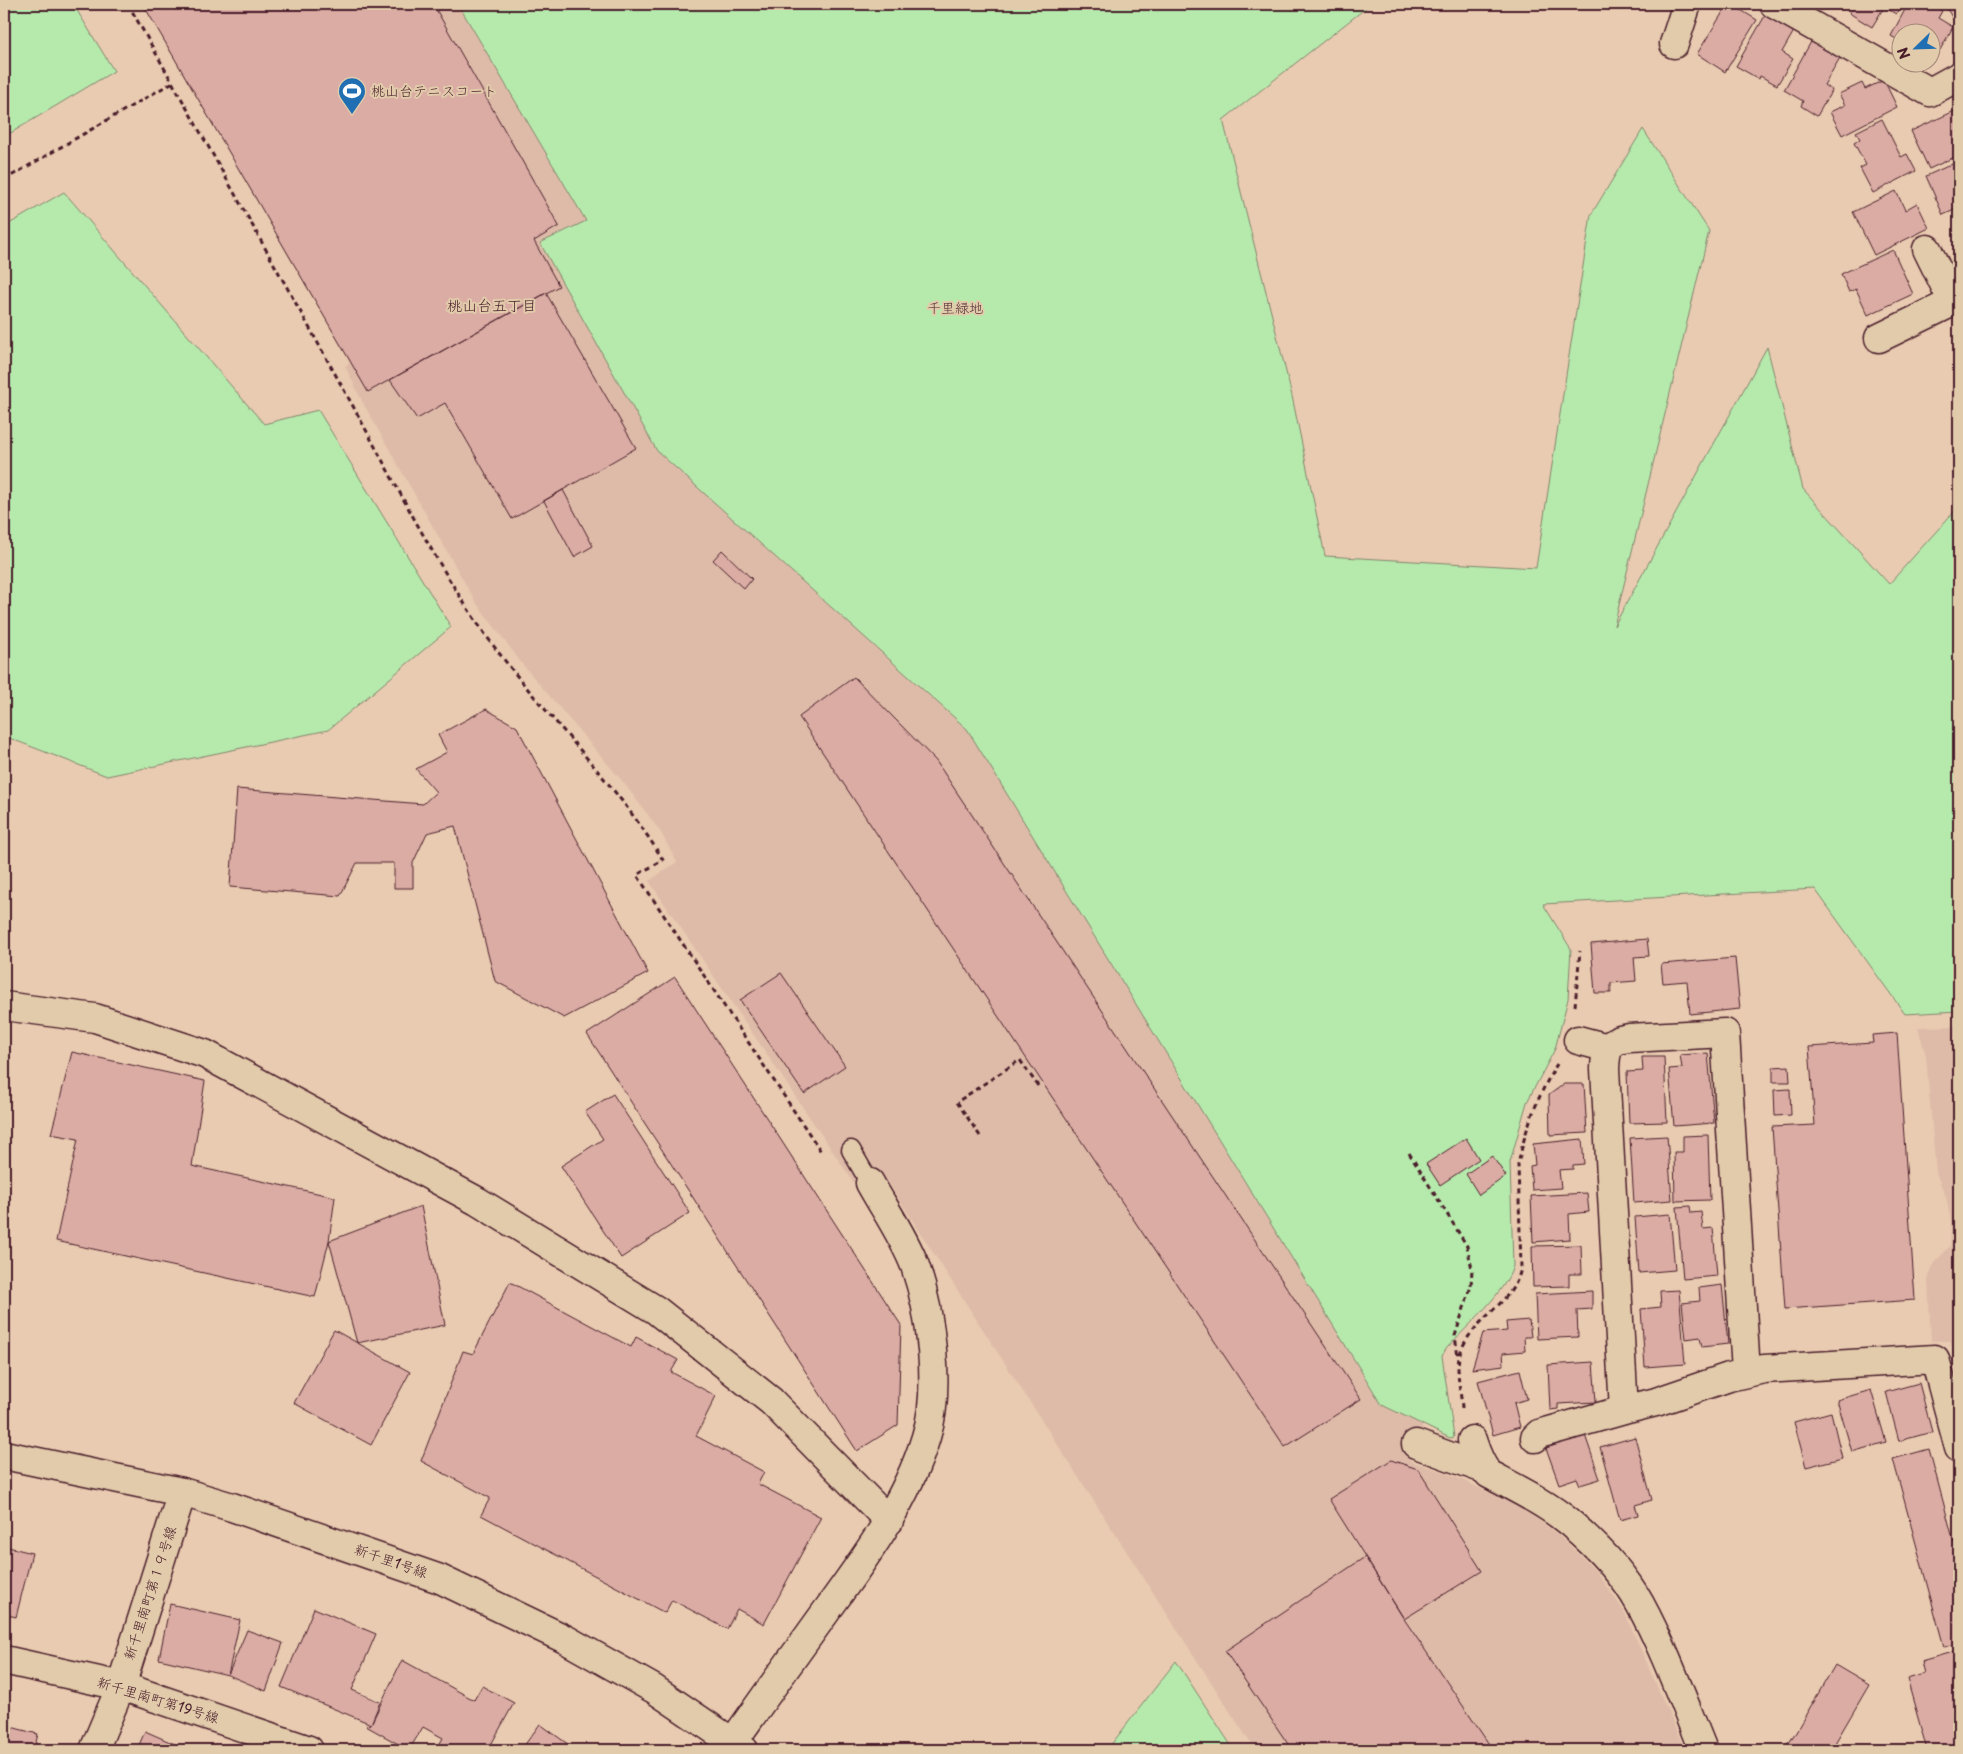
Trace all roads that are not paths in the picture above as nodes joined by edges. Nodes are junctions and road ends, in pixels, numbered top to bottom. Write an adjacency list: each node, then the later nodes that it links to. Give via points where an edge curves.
1 (1687, 4): 3 (street)
2 (1774, 4): 4 (street, via 1930,92)
3 (1674, 44)
4 (1959, 76)
5 (1927, 249): 6 (street)
6 (1956, 300): 7 (street)
7 (1880, 338)
8 (4, 1006): 20 (street, via 95,1018 204,1054 477,1201 656,1310 771,1401)
9 (1569, 1048): 10 (street)
10 (1608, 1048): 13 (street, via 1615,1040 1629,1038 1725,1033); 14 (street, via 1605,1068)
11 (852, 1150): 12 (lane)
12 (870, 1183): 20 (street, via 915,1267 924,1297 932,1351 933,1391 927,1436 909,1483)
13 (1746, 1372): 14 (street); 17 (street, via 1935,1359)
14 (1624, 1410): 15 (street, via 1539,1434)
15 (1535, 1438)
16 (1416, 1444): 26 (street, via 1482,1453 1489,1474 1555,1512 1607,1559 1639,1602)
17 (1959, 1448)
18 (4, 1455): 19 (street, 新千里1号線)
19 (182, 1492): 22 (street, 新千里南町第１９号線); 23 (street, 新千里1号線, via 440,1579 581,1648 654,1689)
20 (889, 1521): 23 (street)
21 (4, 1660): 22 (street, 新千里南町第19号線)
22 (121, 1686): 24 (street, 新千里南町第１９号線); 25 (street, 新千里南町第19号線)
23 (739, 1746)
24 (94, 1750)
25 (309, 1750)
26 (1703, 1750)

